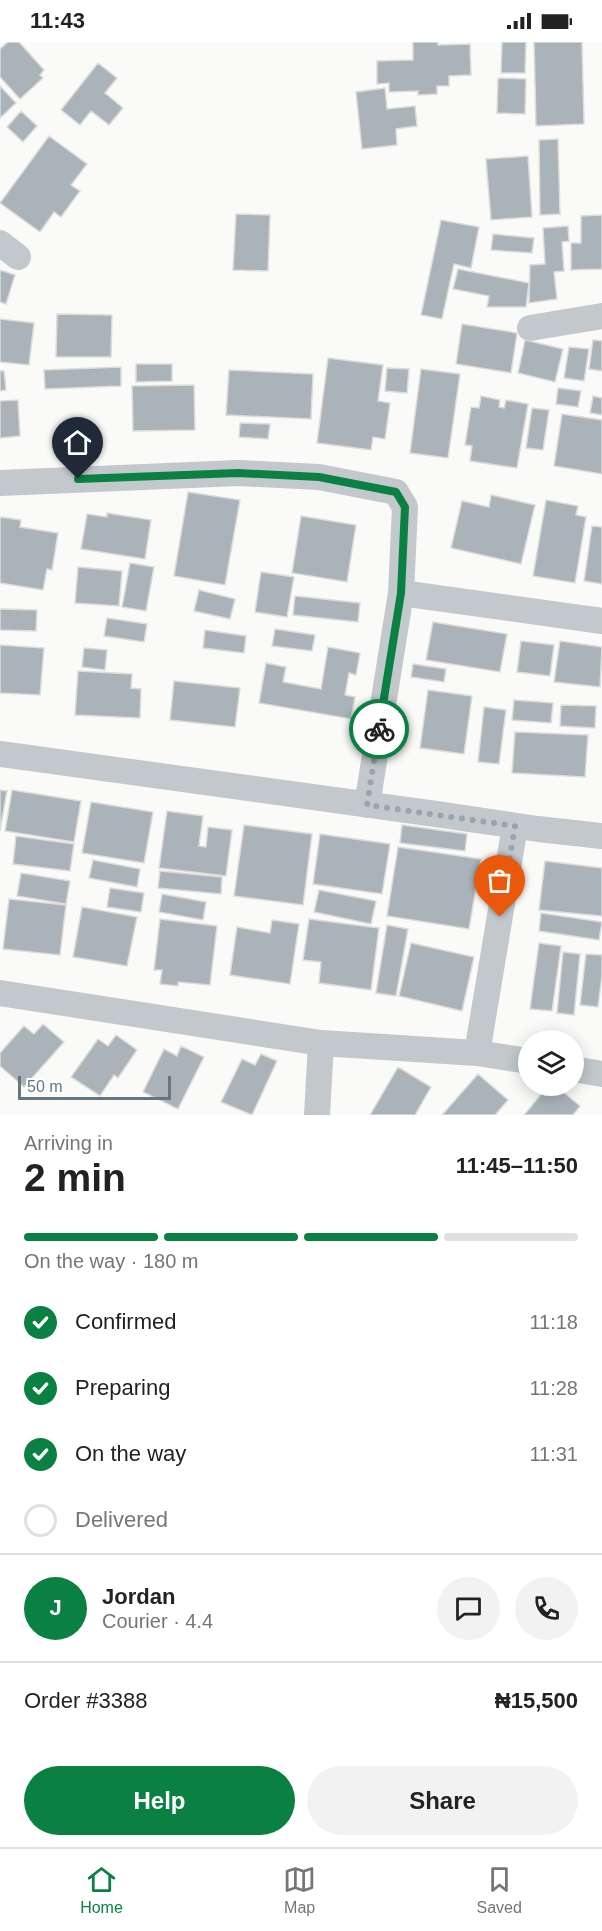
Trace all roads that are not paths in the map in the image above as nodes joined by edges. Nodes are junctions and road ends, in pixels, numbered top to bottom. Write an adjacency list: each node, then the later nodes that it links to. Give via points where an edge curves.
1 (602, 316): 2 (street)
2 (530, 328)
3 (0, 483): 4 (street, via 238,473 319,477 396,492 405,507)
4 (401, 593): 5 (street); 7 (street)
5 (602, 621)
6 (0, 754): 7 (street)
7 (367, 805): 8 (street)
8 (515, 826): 9 (street); 12 (street)
9 (602, 836)
10 (0, 993): 11 (street)
11 (321, 1043): 12 (street); 16 (street)
12 (477, 1053): 13 (street)
13 (518, 1059)
14 (584, 1071): 15 (street)
15 (602, 1074)
16 (317, 1115)

